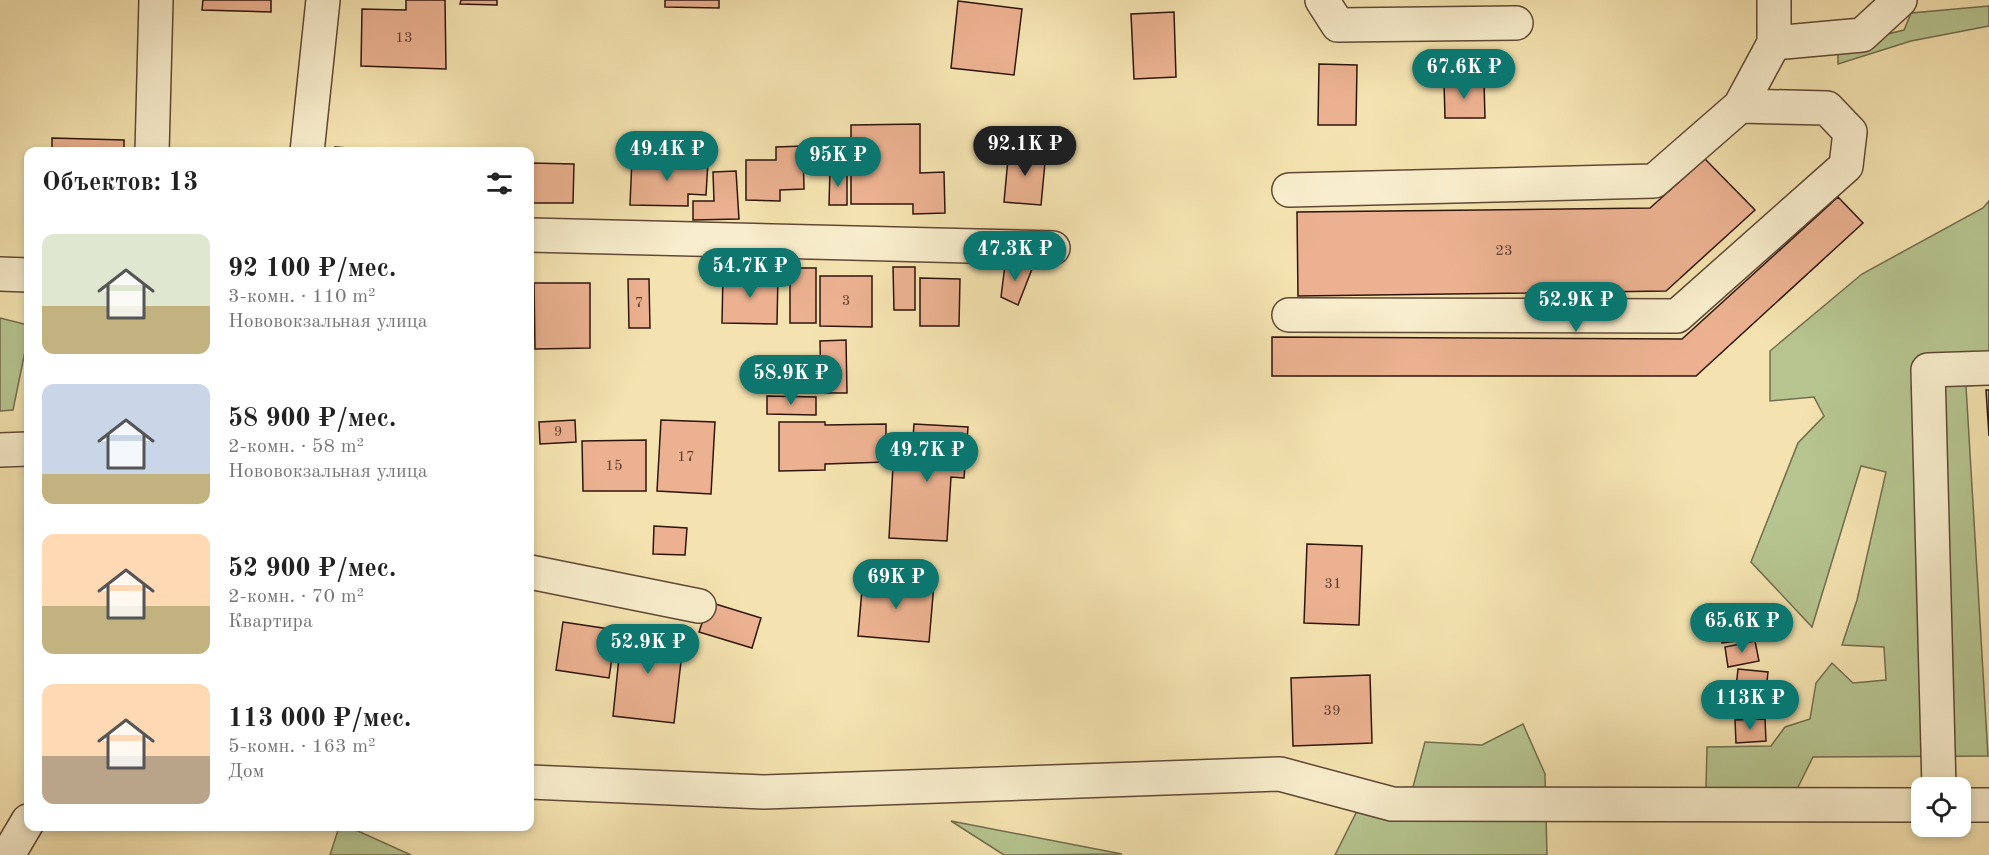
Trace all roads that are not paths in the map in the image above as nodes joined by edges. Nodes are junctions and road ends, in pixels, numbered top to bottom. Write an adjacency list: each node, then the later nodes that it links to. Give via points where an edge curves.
1 (156, 0): 9 (street)
2 (323, 0): 10 (street)
3 (1322, 0): 6 (street, via 1338,25)
4 (1774, 0): 7 (street)
5 (1900, 0): 7 (street, via 1862,35)
6 (1516, 23)
7 (1774, 43): 8 (street)
8 (1740, 105): 11 (street, via 1654,181); 16 (street, via 1827,108 1850,132 1846,166 1677,316)
9 (152, 147)
10 (308, 147)
11 (1289, 190)
12 (534, 236): 13 (street)
13 (1053, 248)
14 (0, 274): 15 (street)
15 (24, 275)
16 (1289, 315)
17 (1989, 368): 22 (street, via 1928,370)
18 (24, 449): 19 (street)
19 (0, 450)
20 (534, 573): 21 (street)
21 (699, 606)
22 (1939, 777)
23 (534, 783): 24 (street, via 764,792 1280,774 1392,804)
24 (1911, 805)
25 (1971, 805): 26 (street)
26 (1989, 805)
27 (24, 828): 28 (street)
28 (8, 855)

